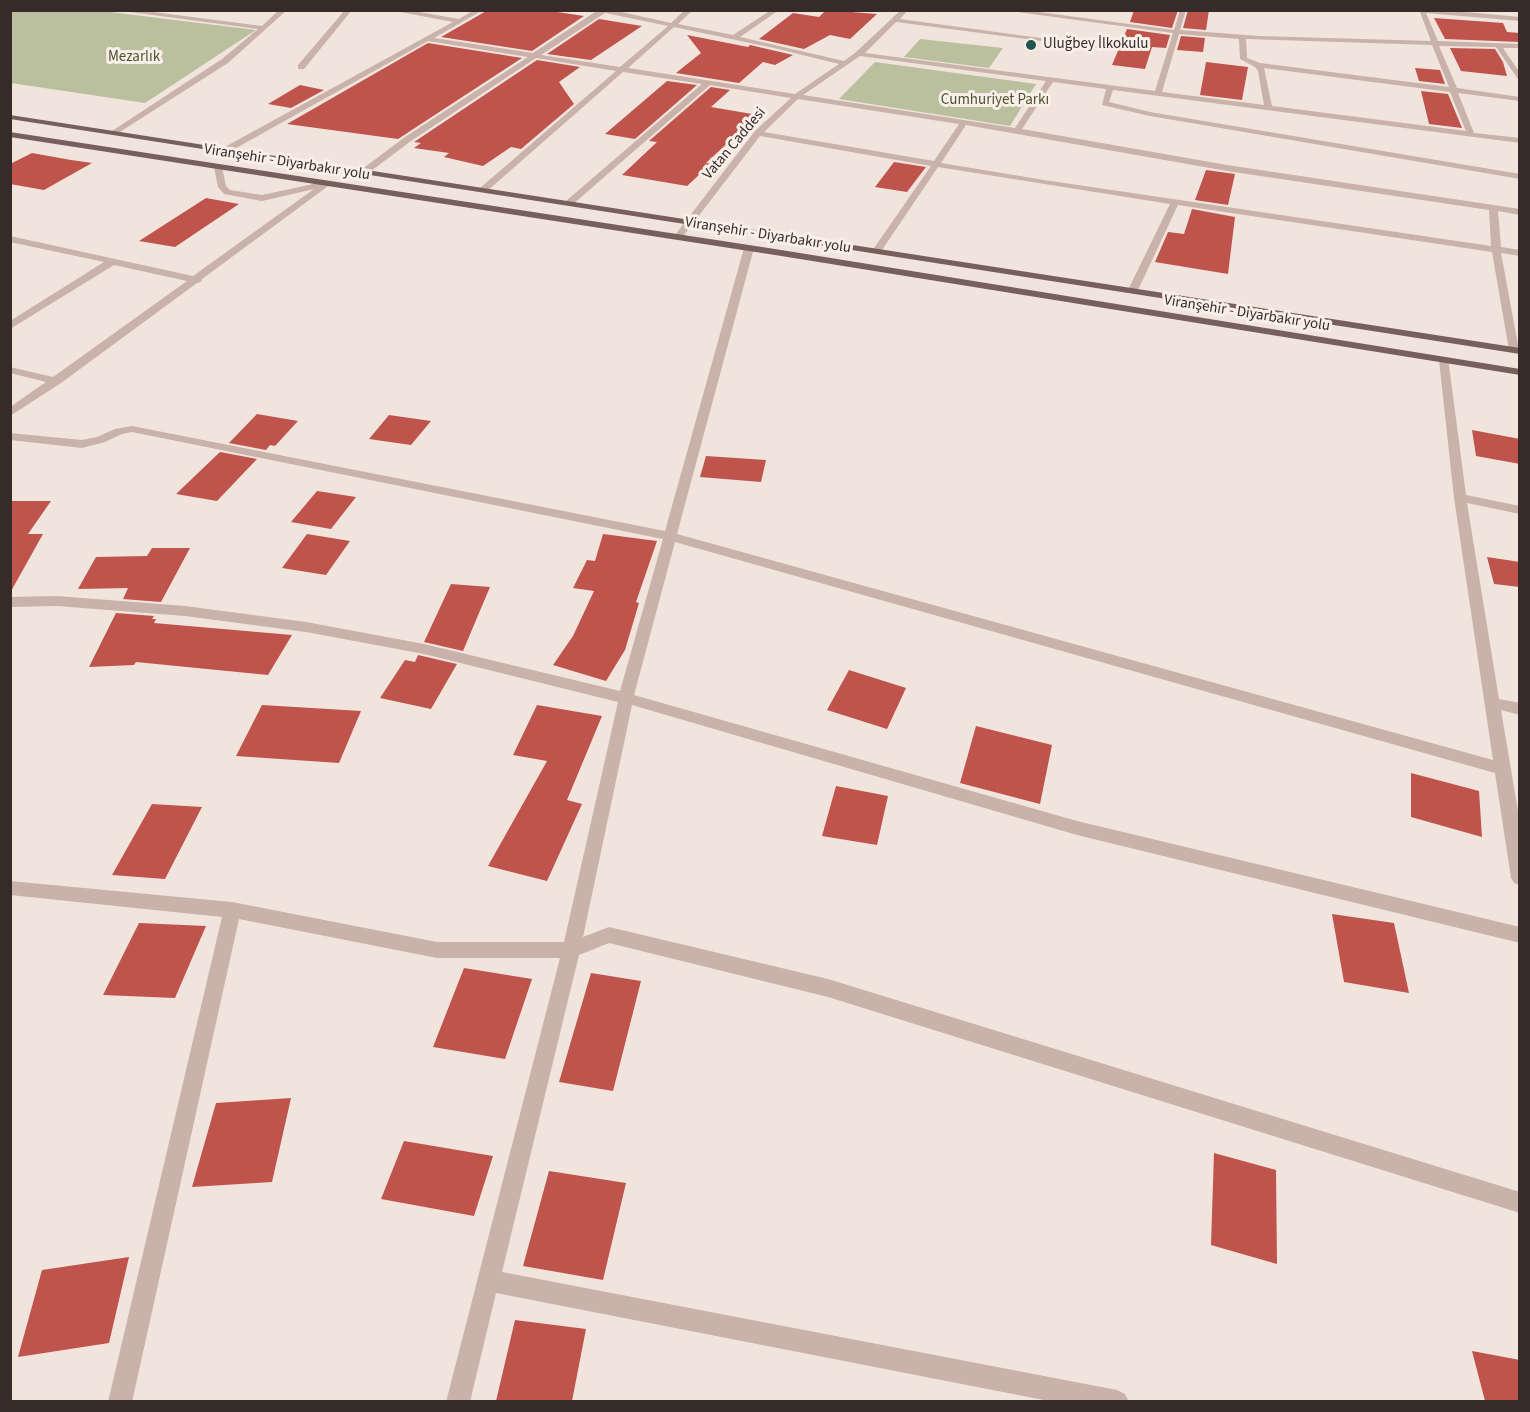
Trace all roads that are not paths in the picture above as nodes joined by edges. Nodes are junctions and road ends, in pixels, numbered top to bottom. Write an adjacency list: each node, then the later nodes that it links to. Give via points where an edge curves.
1 (118, 10): 15 (street)
2 (284, 10): 20 (street)
3 (349, 10): 33 (street)
4 (393, 10): 18 (street)
5 (480, 10): 18 (street)
6 (690, 10): 19 (street)
7 (776, 10): 23 (street)
8 (889, 10): 13 (street)
9 (1005, 10): 21 (street)
10 (1183, 10): 21 (street)
11 (1415, 10): 14 (street)
12 (602, 11): 19 (street); 30 (street)
13 (904, 11): 17 (street, Vatan Caddesi)
14 (1422, 11): 16 (street); 25 (street)
15 (138, 12): 20 (street)
16 (1520, 19)
17 (896, 20): 28 (street); 29 (street, Vatan Caddesi)
18 (460, 21): 24 (street)
19 (674, 25): 23 (street); 34 (street)
20 (265, 28): 47 (street, via 225,61)
21 (1177, 32): 22 (street); 40 (street)
22 (1242, 37): 25 (street); 32 (street, via 1244,59)
23 (734, 38): 31 (street)
24 (426, 39): 30 (street); 52 (street)
25 (1437, 43): 26 (street); 39 (street)
26 (1498, 45): 27 (street); 35 (street)
27 (1520, 46)
28 (1103, 47)
29 (859, 54): 31 (street, Vatan Caddesi); 36 (street)
30 (534, 56): 34 (street); 55 (street)
31 (844, 63): 41 (street, Vatan Caddesi)
32 (1258, 65): 39 (street); 43 (street)
33 (301, 68)
34 (622, 71): 37 (street); 58 (street)
35 (1520, 80)
36 (1050, 81): 38 (street); 46 (street)
37 (709, 82): 41 (street); 59 (street)
38 (1110, 88): 40 (street); 56 (street, via 1105,103 1150,114)
39 (1454, 91): 42 (street); 50 (street)
40 (1158, 94): 43 (street)
41 (796, 97): 45 (street); 48 (street, Vatan Caddesi)
42 (1520, 99)
43 (1269, 109): 50 (street)
44 (10, 117): 47 (main road, Viranşehir - Diyarbakır yolu)
45 (964, 123): 46 (street); 53 (street)
46 (1017, 131): 61 (street, via 1227,168)
47 (115, 133): 52 (main road, Viranşehir - Diyarbakır yolu)
48 (758, 133): 53 (street); 63 (street, Vatan Caddesi)
49 (10, 134): 54 (main road, Viranşehir - Diyarbakır yolu)
50 (1471, 135): 51 (street)
51 (1520, 141)
52 (226, 150): 55 (main road, Viranşehir - Diyarbakır yolu)
53 (935, 164): 60 (street); 68 (street)
54 (218, 167): 57 (main road, Viranşehir - Diyarbakır yolu); 57 (street, via 222,187 227,192 262,198)
55 (364, 172): 58 (main road, Viranşehir - Diyarbakır yolu)
56 (1520, 177)
57 (327, 184): 64 (main road, Viranşehir - Diyarbakır yolu); 71 (street)
58 (483, 190): 59 (main road, Viranşehir - Diyarbakır yolu)
59 (569, 203): 63 (main road, Viranşehir - Diyarbakır yolu)
60 (1175, 203): 67 (street); 72 (street)
61 (1493, 207): 62 (street); 67 (street)
62 (1520, 212)
63 (690, 221): 64 (street, Vatan Caddesi); 68 (main road, Viranşehir - Diyarbakır yolu)
64 (678, 237): 66 (main road, Viranşehir - Diyarbakır yolu)
65 (10, 239): 70 (street)
66 (749, 248): 75 (main road, Viranşehir - Diyarbakır yolu); 83 (street)
67 (1496, 249): 69 (street); 74 (street)
68 (877, 251): 72 (main road, Viranşehir - Diyarbakır yolu)
69 (1520, 253)
70 (113, 261): 71 (street); 73 (street)
71 (198, 280): 78 (street)
72 (1133, 290): 74 (main road, Viranşehir - Diyarbakır yolu)
73 (10, 326)
74 (1517, 350)
75 (1444, 360): 77 (main road, Viranşehir - Diyarbakır yolu); 81 (street)
76 (10, 370): 78 (street)
77 (1520, 372)
78 (57, 381): 79 (street)
79 (10, 413)
80 (10, 436): 83 (street, via 82,444 132,429)
81 (1460, 498): 82 (street); 86 (street)
82 (1520, 510)
83 (672, 537): 85 (street); 88 (street)
84 (10, 602): 85 (street, via 57,601 185,611 306,627 424,649)
85 (626, 698): 92 (street, via 1077,828); 93 (street)
86 (1494, 704): 87 (street); 88 (street)
87 (1520, 710)
88 (1501, 768): 89 (street)
89 (1520, 879)
90 (10, 888): 91 (street)
91 (232, 910): 93 (street, via 437,950); 96 (street)
92 (1520, 935)
93 (571, 950): 94 (street, via 609,935 828,988); 95 (street)
94 (1520, 1203)
95 (488, 1280): 97 (street); 98 (street)
96 (120, 1401)
97 (458, 1401)
98 (1117, 1401)

